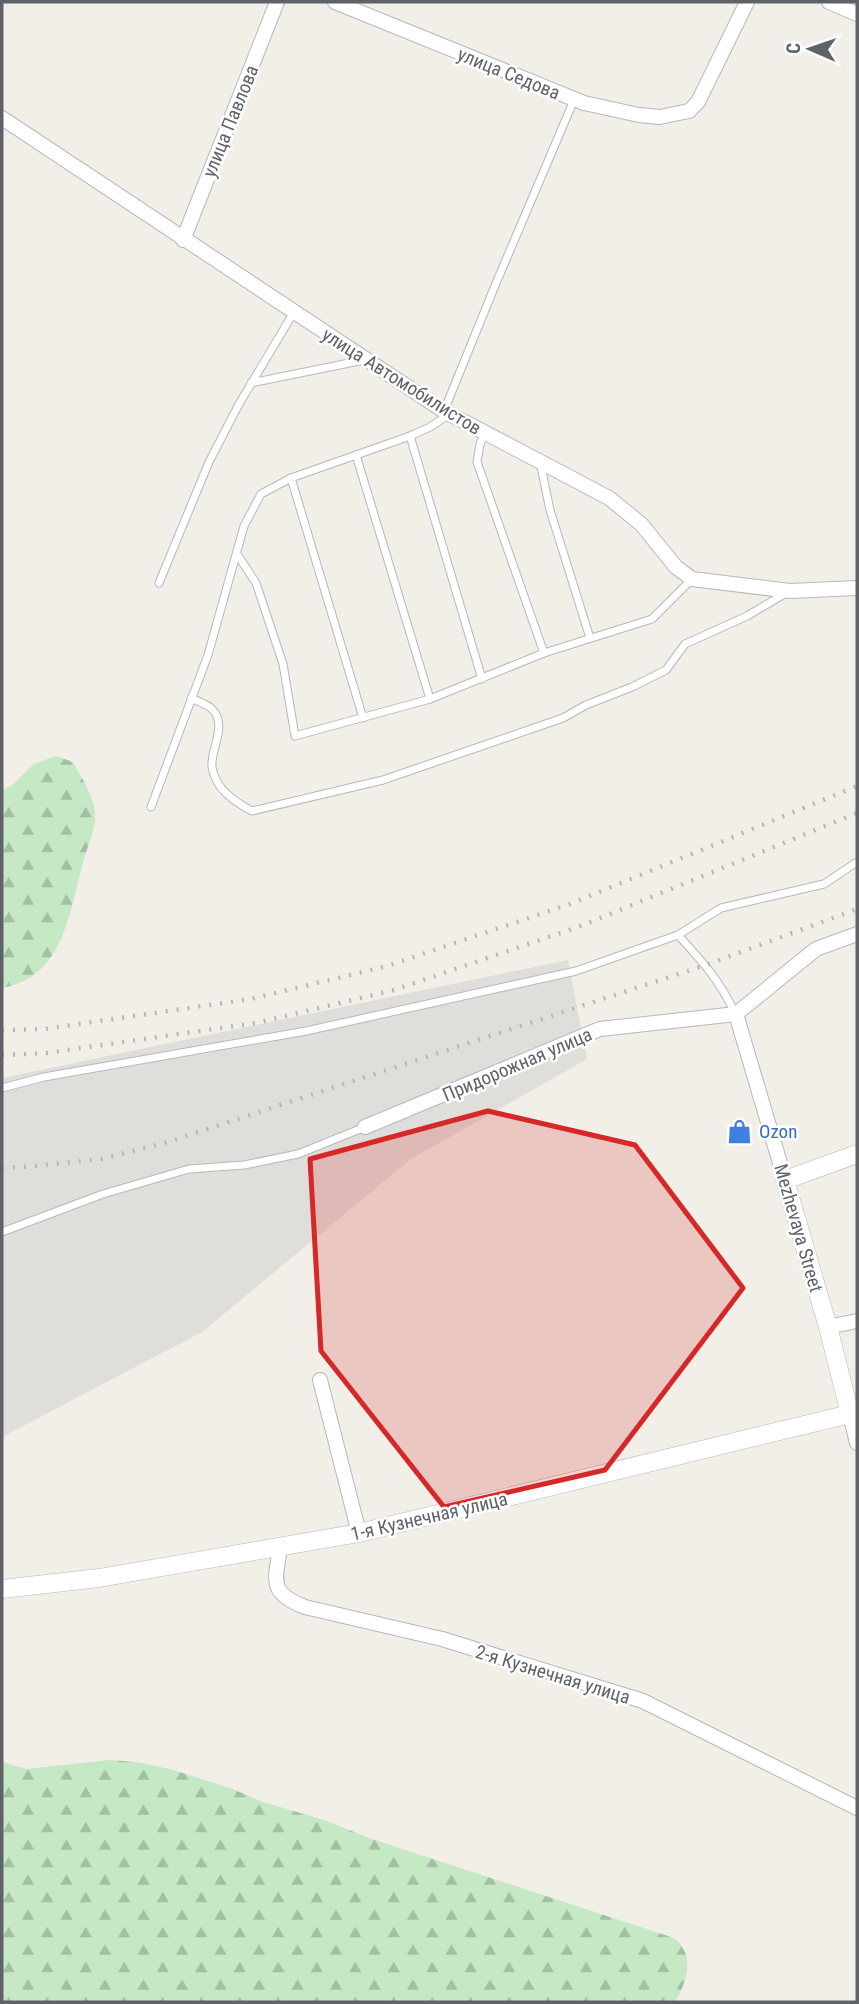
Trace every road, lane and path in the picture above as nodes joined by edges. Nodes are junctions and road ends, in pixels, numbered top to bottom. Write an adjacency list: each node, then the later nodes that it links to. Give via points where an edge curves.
1 (277, 2): 8 (street, улица Павлова)
2 (335, 2): 6 (street, улица Седова)
3 (747, 2): 6 (street, улица Седова, via 706,88 689,111 660,117 639,115)
4 (829, 2): 5 (street)
5 (857, 14)
6 (574, 100): 12 (lane)
7 (2, 118): 8 (street, улица Автомобилистов)
8 (183, 240): 9 (street, улица Автомобилистов)
9 (294, 312): 10 (street, улица Автомобилистов); 11 (lane)
10 (366, 360): 11 (lane); 12 (street, улица Автомобилистов)
11 (251, 383): 20 (lane, via 209,462)
12 (444, 411): 13 (street, улица Автомобилистов); 14 (lane, via 444,417)
13 (485, 433): 16 (street, улица Автомобилистов); 24 (lane, via 477,462)
14 (410, 436): 15 (lane); 25 (lane)
15 (356, 455): 17 (lane); 27 (lane)
16 (540, 462): 19 (street, улица Автомобилистов, via 609,498 641,524 676,567); 23 (lane)
17 (290, 478): 18 (lane, via 261,494 244,526); 28 (lane)
18 (237, 554): 26 (lane); 28 (lane, via 257,583 282,664 296,736)
19 (692, 579): 22 (street); 23 (lane, via 652,619)
20 (159, 583)
21 (857, 588): 22 (street)
22 (790, 591): 26 (lane, via 685,644 666,670 563,718 383,780 252,811 223,792 212,767 218,720 211,708)
23 (590, 638): 24 (lane)
24 (544, 653): 25 (lane)
25 (482, 678): 27 (lane)
26 (191, 698): 29 (lane)
27 (430, 699): 28 (lane)
28 (363, 718)
29 (151, 807)
30 (857, 862): 32 (lane, via 824,884 721,908)
31 (857, 934): 33 (street, via 816,949)
32 (678, 935): 33 (lane, via 723,987); 34 (lane, via 576,971 491,991)
33 (736, 1014): 35 (street, Придорожная улица, via 600,1029); 37 (street, Mezhevaya Street)
34 (2, 1088)
35 (365, 1127): 38 (lane, via 298,1154 177,1172)
36 (857, 1154): 37 (street)
37 (785, 1180): 40 (street, Mezhevaya Street)
38 (2, 1232)
39 (857, 1321): 40 (street)
40 (828, 1327): 42 (street, Mezhevaya Street)
41 (320, 1380): 44 (street)
42 (850, 1415): 43 (street, Mezhevaya Street); 44 (street, 1-я Кузнечная улица)
43 (857, 1443)
44 (359, 1533): 45 (street, 1-я Кузнечная улица)
45 (280, 1546): 46 (street, 1-я Кузнечная улица, via 99,1578); 47 (street, 2-я Кузнечная улица, via 276,1584 287,1600 442,1639 643,1701)
46 (2, 1589)
47 (857, 1808)

